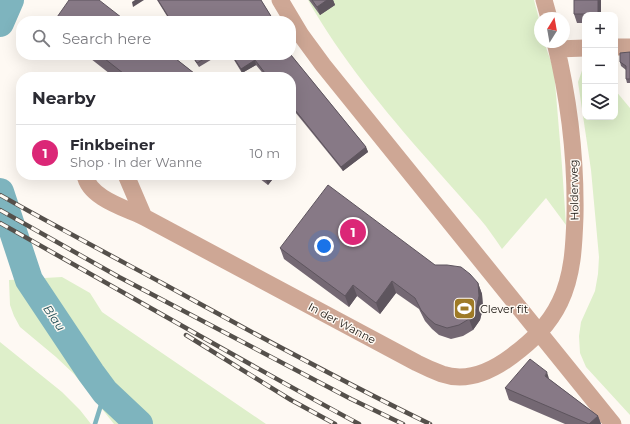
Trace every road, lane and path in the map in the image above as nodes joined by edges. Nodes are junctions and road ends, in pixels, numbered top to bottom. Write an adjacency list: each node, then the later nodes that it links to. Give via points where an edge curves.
1 (280, 0): 4 (street)
2 (544, 0): 3 (street)
3 (547, 12)
4 (290, 16)
5 (296, 27): 14 (street, via 323,65)
6 (630, 46): 8 (street)
7 (570, 47): 10 (street)
8 (618, 47)
9 (556, 48): 14 (street, Holderweg, via 571,124 575,199 573,252 567,284 560,303)
10 (582, 48)
11 (86, 180): 13 (street, In der Wanne, via 88,186 97,194)
12 (128, 180): 13 (street)
13 (144, 217): 14 (street, In der Wanne, via 442,374 468,377 486,372 501,364)
14 (540, 332): 15 (street)
15 (613, 424)

